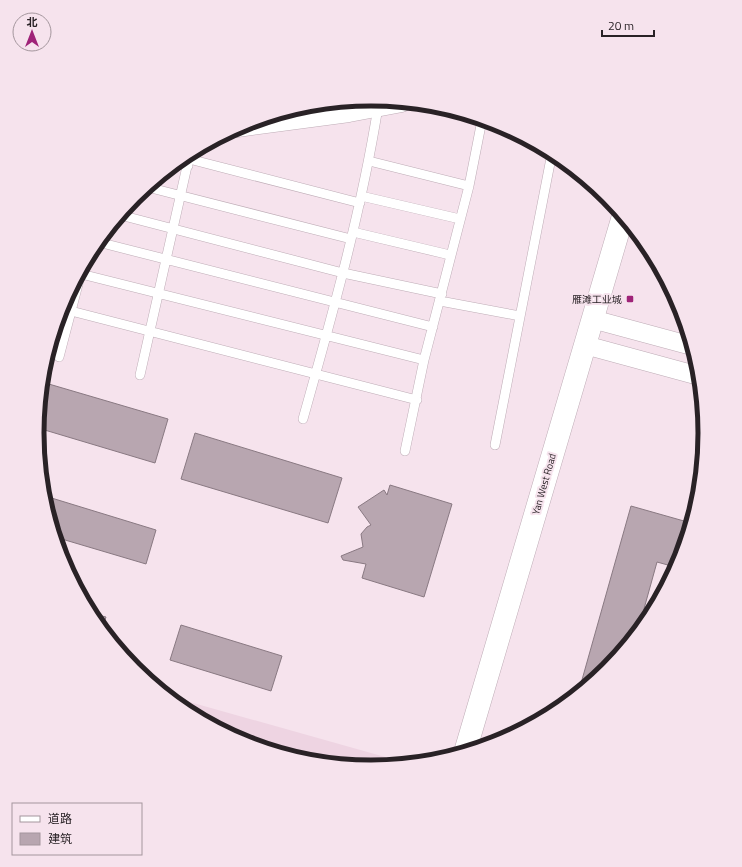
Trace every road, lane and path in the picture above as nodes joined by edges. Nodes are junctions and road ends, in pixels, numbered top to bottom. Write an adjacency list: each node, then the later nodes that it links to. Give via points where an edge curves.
1 (378, 107): 2 (street); 7 (lane)
2 (265, 124)
3 (481, 126): 8 (lane)
4 (551, 160): 27 (lane)
5 (191, 161): 11 (lane)
6 (188, 162): 10 (lane)
7 (369, 162): 8 (lane); 11 (lane)
8 (469, 186): 13 (lane)
9 (154, 189): 10 (lane)
10 (181, 195): 15 (lane); 16 (lane)
11 (360, 200): 13 (lane); 16 (lane)
12 (126, 217): 15 (lane)
13 (460, 219): 18 (lane)
14 (621, 223): 28 (main road, Yan West Road)
15 (173, 229): 19 (lane); 20 (lane)
16 (352, 236): 18 (lane); 20 (lane)
17 (105, 244): 19 (lane)
18 (450, 255): 24 (lane)
19 (166, 259): 23 (lane); 25 (lane)
20 (343, 273): 24 (lane); 25 (lane)
21 (86, 274): 23 (lane)
22 (75, 295): 26 (lane)
23 (158, 295): 30 (lane); 31 (lane)
24 (441, 298): 27 (lane); 29 (lane)
25 (335, 302): 29 (lane); 31 (lane)
26 (71, 311): 30 (lane); 34 (lane)
27 (520, 316): 41 (lane)
28 (592, 319): 32 (street); 33 (main road, Yan West Road)
29 (433, 327): 35 (lane)
30 (150, 331): 36 (lane); 38 (lane)
31 (326, 336): 35 (lane); 36 (lane)
32 (686, 344)
33 (585, 345): 37 (street); 43 (main road, Yan West Road)
34 (59, 357)
35 (424, 360): 39 (lane)
36 (316, 373): 39 (lane); 40 (lane)
37 (693, 374)
38 (140, 375)
39 (417, 400): 42 (lane)
40 (303, 419)
41 (495, 445)
42 (405, 451)
43 (467, 746)

